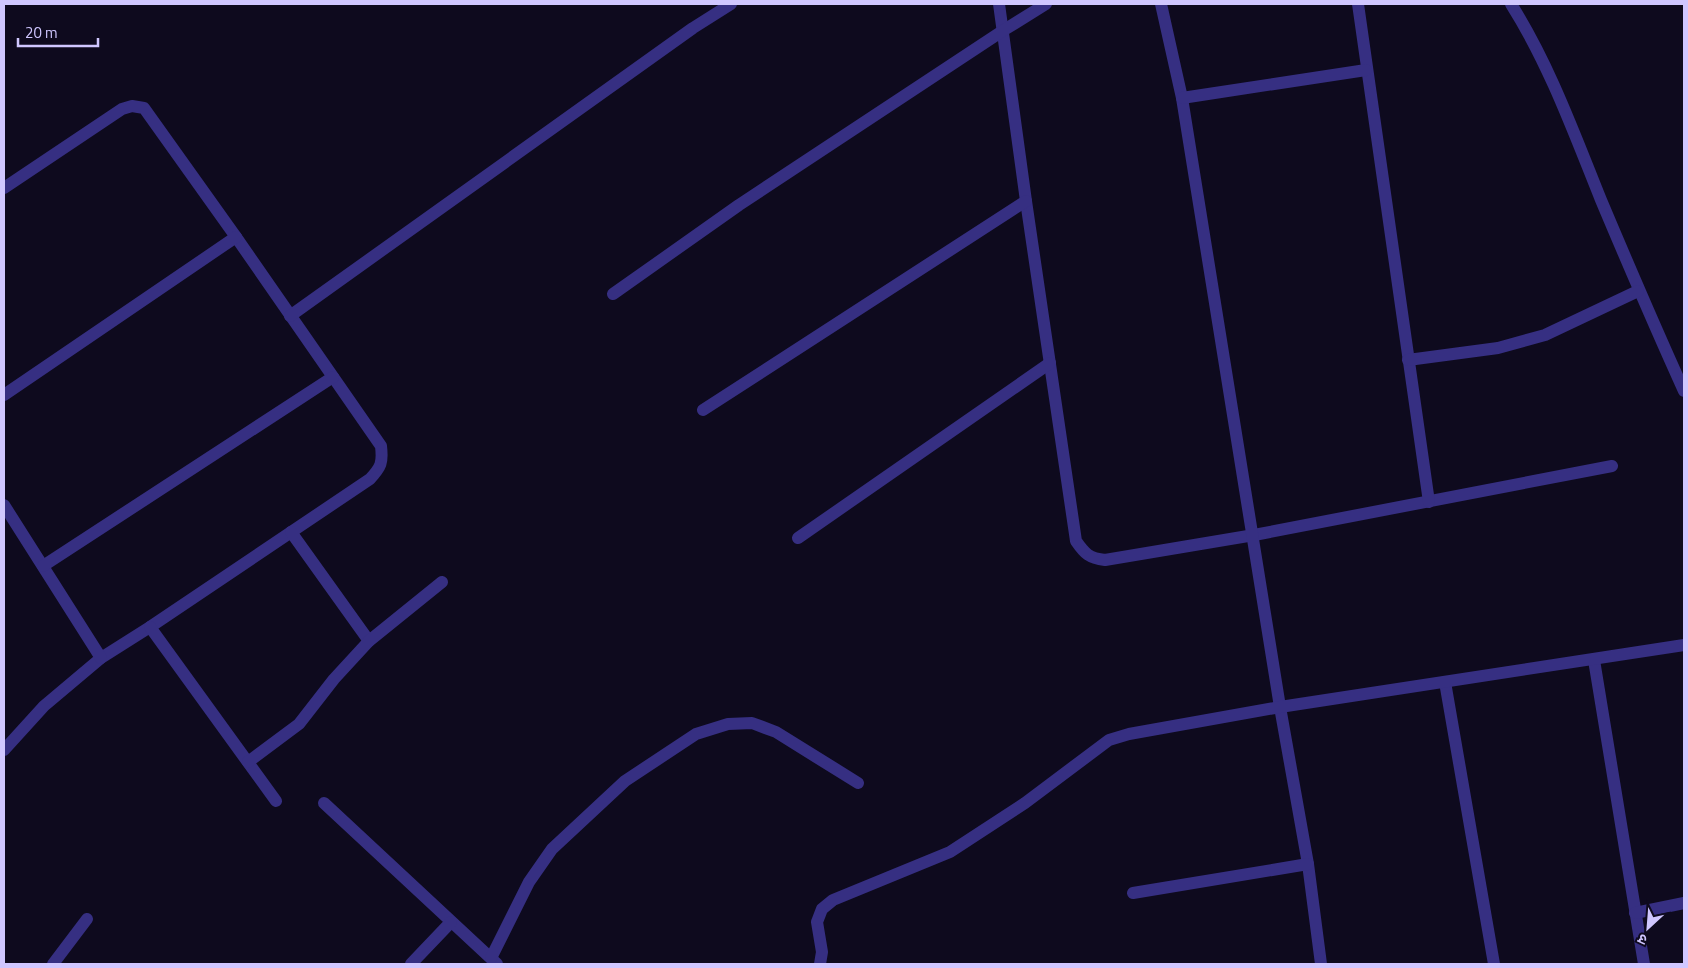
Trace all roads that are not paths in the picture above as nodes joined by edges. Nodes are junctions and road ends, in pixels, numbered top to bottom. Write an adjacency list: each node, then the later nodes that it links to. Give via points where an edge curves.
1 (731, 4): 15 (street)
2 (999, 4): 7 (street)
3 (1046, 4): 7 (street)
4 (1161, 4): 9 (street)
5 (1358, 4): 8 (street)
6 (1511, 4): 13 (street, via 1528,31 1570,122)
7 (1004, 30): 11 (street); 14 (street, via 739,205)
8 (1366, 70): 9 (street); 16 (street)
9 (1182, 98): 26 (street)
10 (4, 188): 12 (street, via 122,109 132,106 144,108)
11 (1026, 201): 17 (street); 21 (street)
12 (236, 237): 15 (street); 20 (street)
13 (1638, 291): 16 (street, via 1545,335 1498,348); 19 (street)
14 (613, 294)
15 (290, 316): 18 (street)
16 (1408, 360): 23 (street)
17 (1050, 362): 26 (street, via 1076,541 1084,552 1105,560); 27 (street)
18 (332, 377): 25 (street, via 381,446 383,458 379,470 370,479); 28 (street)
19 (1684, 391)
20 (4, 394)
21 (702, 410)
22 (1612, 466): 23 (street)
23 (1429, 502): 26 (street)
24 (4, 505): 28 (street)
25 (291, 532): 30 (street); 31 (street)
26 (1254, 535): 36 (street)
27 (798, 538)
28 (43, 566): 33 (street)
29 (442, 582): 31 (street)
30 (150, 627): 33 (street); 38 (street)
31 (369, 641): 38 (street, via 299,724)
32 (1684, 645): 34 (street)
33 (101, 658): 37 (street, via 44,706)
34 (1594, 660): 35 (street); 45 (street)
35 (1445, 682): 36 (street); 53 (street)
36 (1280, 707): 42 (street); 51 (street, via 1109,740 1025,803 950,852 833,900 822,909 817,922 822,952)
37 (4, 750)
38 (248, 762): 40 (street)
39 (858, 784): 48 (street, via 776,732 752,723 728,724 696,734 625,780 552,849 529,882)
40 (276, 800)
41 (324, 803): 47 (street)
42 (1308, 864): 43 (street); 52 (street)
43 (1133, 892)
44 (1684, 903): 45 (street)
45 (1635, 913): 54 (street)
46 (87, 919): 49 (street)
47 (451, 922): 48 (street); 50 (street)
48 (494, 961)
49 (52, 964)
50 (411, 964)
51 (820, 964)
52 (1321, 964)
53 (1494, 964)
54 (1644, 964)

